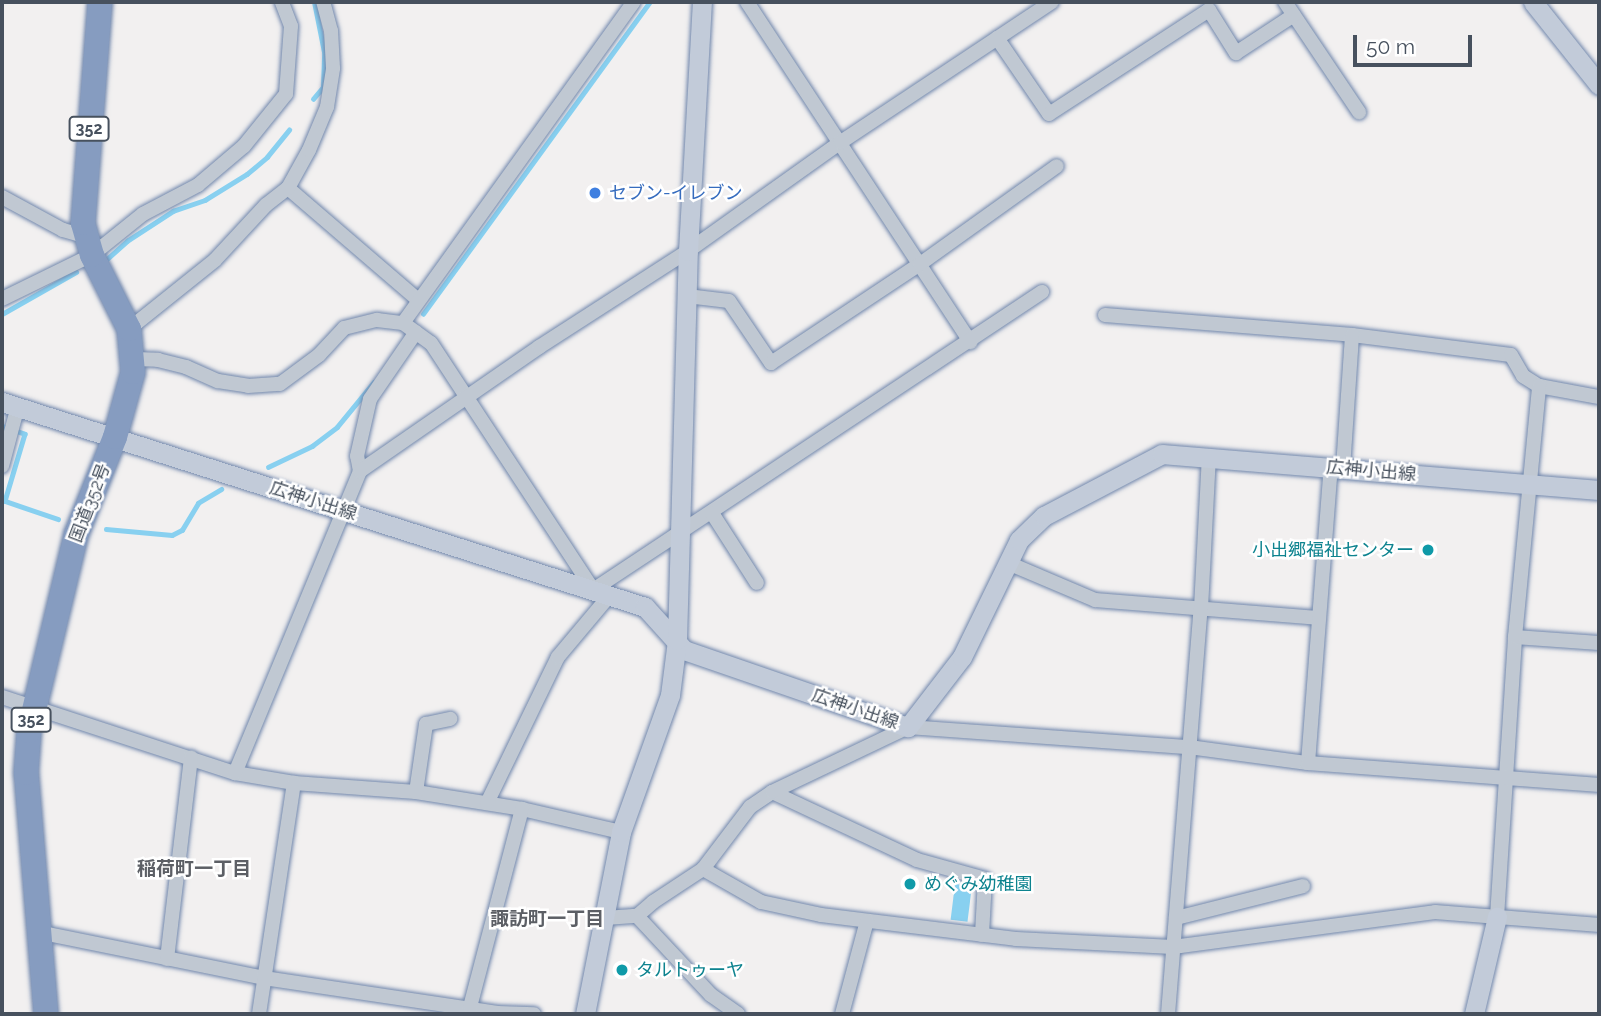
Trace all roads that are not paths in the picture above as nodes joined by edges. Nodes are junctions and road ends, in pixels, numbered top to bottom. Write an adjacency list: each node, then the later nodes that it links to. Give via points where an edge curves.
1 (100, 2): 18 (highway, 国道352号 / 352, via 87,148)
2 (282, 2): 18 (street, via 291,26 288,87 282,101 243,146 198,185)
3 (323, 2): 16 (street, via 331,31 333,68 327,107)
4 (635, 2): 24 (street)
5 (702, 2): 19 (main road)
6 (747, 2): 14 (street)
7 (1052, 2): 11 (street)
8 (1285, 2): 10 (street)
9 (1533, 2): 12 (main road)
10 (1294, 15): 11 (street, via 1236,53 1209,10 1049,114); 13 (street)
11 (997, 38): 14 (street)
12 (1599, 85)
13 (1359, 112)
14 (841, 142): 19 (street); 20 (street)
15 (1057, 166): 20 (street)
16 (288, 188): 24 (street); 27 (street, via 215,260)
17 (2, 197): 18 (street)
18 (88, 245): 23 (street); 27 (highway, 国道352号 / 352)
19 (688, 251): 22 (main road); 33 (street)
20 (920, 264): 22 (street, via 771,363 729,301); 30 (street)
21 (1042, 292): 30 (street)
22 (687, 296): 45 (main road)
23 (2, 299)
24 (418, 300): 26 (street)
25 (1105, 315): 29 (street)
26 (403, 323): 28 (street); 31 (street, via 377,320 344,328 319,355 280,384 248,386 218,381 186,367)
27 (129, 329): 31 (highway, 国道352号 / 352)
28 (416, 332): 33 (street, via 431,343); 40 (street, via 370,399 357,456)
29 (1352, 335): 32 (street, via 1511,355 1523,376); 39 (street)
30 (970, 342): 44 (street)
31 (134, 359): 36 (highway, 国道352号 / 352, via 131,389)
32 (1539, 386): 34 (street); 41 (street)
33 (468, 397): 40 (street); 48 (street)
34 (1599, 397)
35 (12, 416): 36 (main road, 広神小出線); 38 (street)
36 (115, 437): 43 (main road, 広神小出線); 55 (highway, 国道352号 / 352, via 76,535)
37 (1209, 457): 39 (main road, 広神小出線); 46 (main road, 広神小出線, via 1162,454 1044,516 1019,540); 49 (street)
38 (2, 466)
39 (1337, 467): 41 (main road, 広神小出線); 50 (street)
40 (360, 471): 43 (street)
41 (1531, 485): 42 (main road, 広神小出線); 51 (street)
42 (1599, 491)
43 (342, 510): 48 (main road, 広神小出線); 61 (street)
44 (712, 513): 45 (street); 47 (street)
45 (681, 533): 48 (street); 52 (main road)
46 (1008, 563): 49 (street, via 1095,600); 57 (main road, 広神小出線, via 962,657)
47 (757, 583)
48 (602, 593): 52 (main road, 広神小出線, via 645,607); 67 (street, via 558,657)
49 (1201, 608): 50 (street); 58 (street)
50 (1317, 618): 60 (street)
51 (1515, 637): 53 (street); 62 (street)
52 (677, 640): 57 (main road, 広神小出線, via 684,650); 69 (main road, via 670,695)
53 (1599, 643)
54 (2, 697): 55 (street)
55 (34, 705): 59 (street); 78 (highway, 国道352号 / 352, via 26,773)
56 (450, 719): 65 (street, via 426,724)
57 (908, 727): 58 (street); 66 (street)
58 (1189, 747): 60 (street); 75 (street)
59 (191, 757): 61 (street); 81 (street)
60 (1308, 763): 62 (street)
61 (234, 773): 63 (street)
62 (1506, 778): 64 (street); 73 (street)
63 (294, 783): 65 (street); 82 (street)
64 (1599, 785)
65 (416, 792): 67 (street)
66 (772, 792): 70 (street, via 750,807); 79 (street, via 916,860 985,879)
67 (488, 803): 68 (street)
68 (522, 809): 69 (street); 83 (street)
69 (621, 832): 74 (main road)
70 (703, 869): 72 (street); 76 (street, via 761,902)
71 (1303, 886): 75 (street)
72 (638, 916): 74 (street); 88 (street, via 711,995)
73 (1497, 917): 77 (street); 80 (street, via 1435,912); 91 (main road)
74 (605, 918): 87 (main road)
75 (1176, 918): 80 (street)
76 (867, 921): 79 (street); 89 (street)
77 (1599, 925)
78 (38, 932): 81 (street); 84 (highway, 国道352号 / 352)
79 (982, 934): 80 (street)
80 (1173, 947): 90 (street)
81 (167, 959): 82 (street)
82 (264, 978): 83 (street); 85 (street)
83 (470, 1007): 86 (street)
84 (46, 1014)
85 (259, 1014)
86 (534, 1014)
87 (584, 1014)
88 (738, 1014)
89 (842, 1014)
90 (1168, 1014)
91 (1474, 1014)

